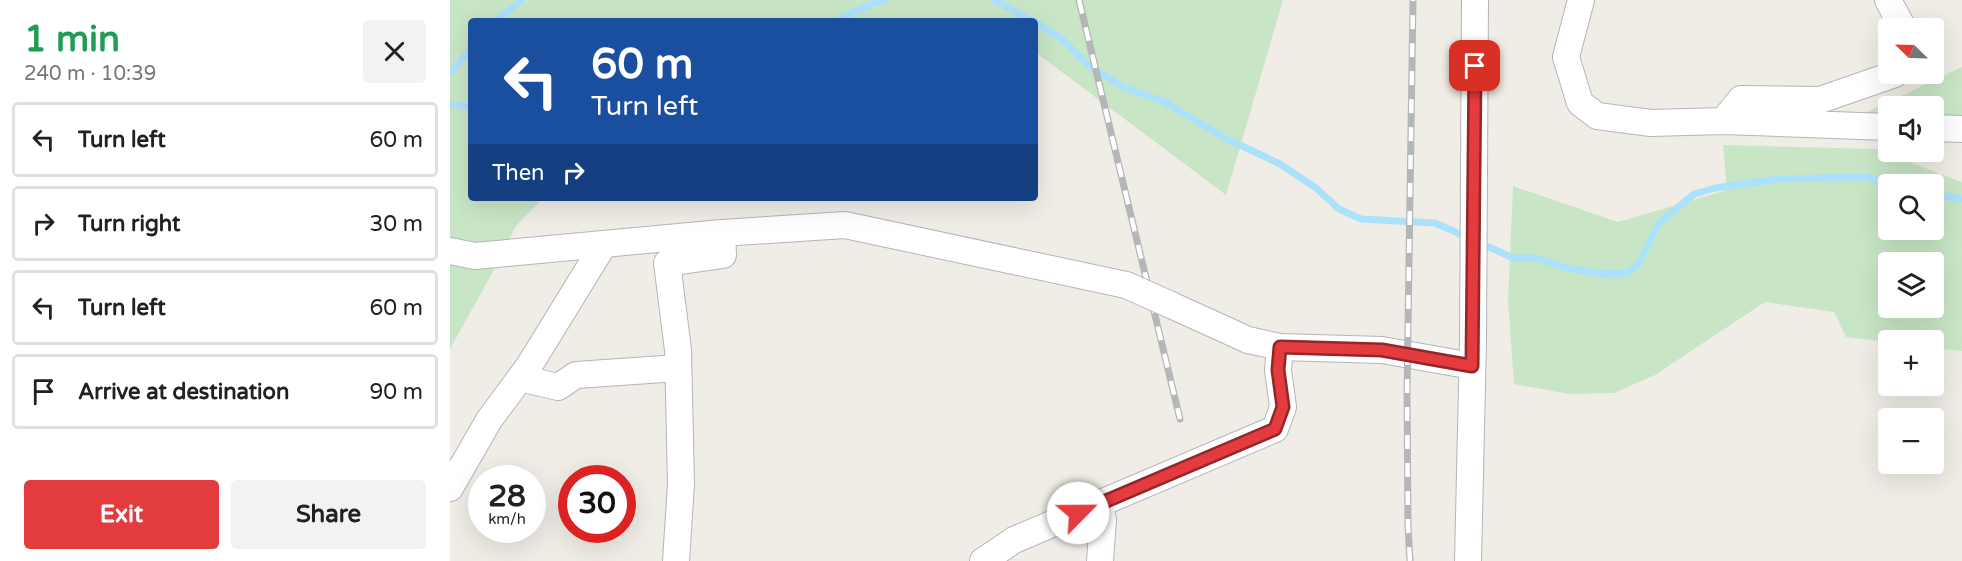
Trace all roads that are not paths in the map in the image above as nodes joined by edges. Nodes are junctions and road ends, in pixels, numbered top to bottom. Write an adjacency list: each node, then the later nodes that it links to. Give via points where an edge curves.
1 (1475, 0): 14 (street)
2 (1581, 0): 6 (street, via 1566,57 1580,103 1597,116 1640,122)
3 (1888, 0): 4 (street)
4 (1898, 18)
5 (1878, 80): 6 (street, via 1820,100 1741,99)
6 (1723, 121): 7 (street)
7 (1878, 127)
8 (1944, 128): 9 (street)
9 (1962, 129)
10 (722, 233): 11 (street); 13 (street, bridge, via 845,225 1126,285 1248,340); 15 (street, via 723,255 667,263)
11 (604, 244): 12 (street, via 475,256); 16 (street)
12 (450, 251)
13 (1280, 347): 14 (street); 18 (street, via 1278,370 1283,407 1275,429)
14 (1472, 353): 22 (street)
15 (678, 368): 16 (street, via 576,375 558,387); 19 (street, via 681,484)
16 (520, 378): 17 (street, via 489,420)
17 (450, 488)
18 (1099, 504): 20 (street, via 1014,540); 21 (street, via 1103,520)
19 (676, 561)
20 (982, 561)
21 (1100, 561)
22 (1468, 561)

